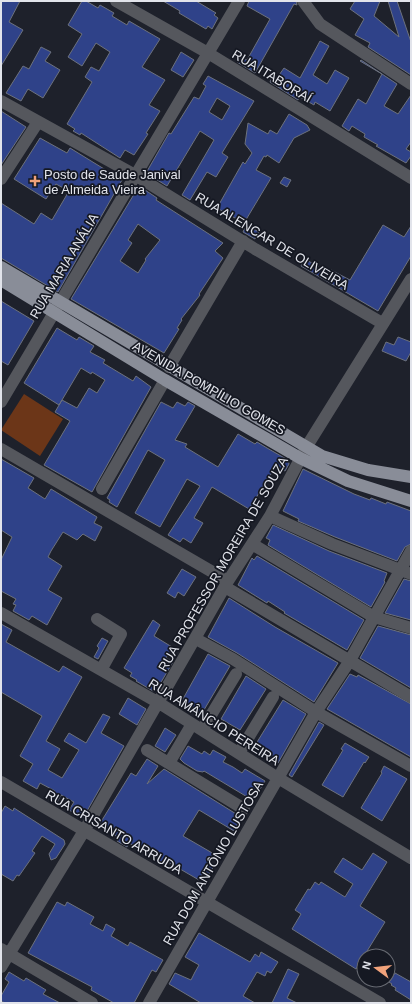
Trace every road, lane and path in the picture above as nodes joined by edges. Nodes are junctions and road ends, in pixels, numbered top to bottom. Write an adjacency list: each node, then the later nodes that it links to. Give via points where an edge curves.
1 (116, 1): 4 (street, RUA ITABORAÍ)
2 (239, 1): 4 (street, RUA MARIA ANÁLIA)
3 (303, 1): 5 (street, via 320,24)
4 (208, 53): 8 (street, RUA MARIA ANÁLIA); 9 (street, RUA ITABORAÍ)
5 (411, 84)
6 (1, 101): 7 (street, RUA ALENCAR DE OLIVEIRA)
7 (38, 122): 8 (street, RUA ALENCAR DE OLIVEIRA); 10 (street)
8 (135, 175): 11 (street, RUA ALENCAR DE OLIVEIRA); 15 (street, RUA MARIA ANÁLIA)
9 (411, 178)
10 (1, 179)
11 (243, 241): 16 (street, RUA ALENCAR DE OLIVEIRA); 17 (street)
12 (1, 267): 15 (main road, AVENIDA POMPÍLIO GOMES)
13 (411, 279): 16 (street, RUA PROFESSOR MOREIRA DE SOUZA)
14 (1, 280): 15 (main road, AVENIDA POMPÍLIO GOMES)
15 (56, 307): 17 (main road, AVENIDA POMPÍLIO GOMES); 18 (main road, AVENIDA POMPÍLIO GOMES); 19 (street, RUA MARIA ANÁLIA)
16 (382, 323): 20 (street, RUA PROFESSOR MOREIRA DE SOUZA)
17 (169, 367): 20 (main road, AVENIDA POMPÍLIO GOMES)
18 (165, 380): 22 (main road, AVENIDA POMPÍLIO GOMES); 24 (street)
19 (1, 402)
20 (307, 446): 22 (street, RUA PROFESSOR MOREIRA DE SOUZA); 23 (main road, AVENIDA POMPÍLIO GOMES, via 322,456 341,463)
21 (1, 449): 30 (street)
22 (300, 458): 25 (main road, AVENIDA POMPÍLIO GOMES, via 348,482); 26 (street, RUA PROFESSOR MOREIRA DE SOUZA)
23 (411, 477)
24 (102, 488)
25 (411, 501)
26 (270, 516): 27 (street, RUA PROFESSOR MOREIRA DE SOUZA); 29 (street)
27 (252, 544): 30 (street, RUA PROFESSOR MOREIRA DE SOUZA); 32 (street)
28 (411, 551): 29 (street, RUA DOM ANTÔNIO LUSTOSA)
29 (406, 573): 32 (street, RUA DOM ANTÔNIO LUSTOSA)
30 (226, 584): 35 (street, RUA PROFESSOR MOREIRA DE SOUZA); 36 (street)
31 (1, 613): 37 (street, RUA AMÂNCIO PEREIRA)
32 (374, 617): 34 (street); 36 (street, RUA DOM ANTÔNIO LUSTOSA)
33 (97, 619): 37 (street, via 121,634)
34 (411, 628)
35 (196, 639): 41 (street, RUA PROFESSOR MOREIRA DE SOUZA); 42 (street, via 232,658)
36 (349, 662): 40 (street); 42 (street, RUA DOM ANTÔNIO LUSTOSA)
37 (101, 670): 41 (street, RUA AMÂNCIO PEREIRA)
38 (236, 674): 43 (street)
39 (273, 697): 45 (street)
40 (411, 697)
41 (159, 703): 43 (street, RUA AMÂNCIO PEREIRA); 51 (street, RUA PROFESSOR MOREIRA DE SOUZA)
42 (316, 712): 47 (street); 48 (street, RUA DOM ANTÔNIO LUSTOSA)
43 (197, 727): 45 (street, RUA AMÂNCIO PEREIRA); 46 (street)
44 (147, 750): 46 (street)
45 (238, 753): 48 (street, RUA AMÂNCIO PEREIRA)
46 (169, 763): 50 (street)
47 (411, 766)
48 (278, 778): 52 (street, RUA AMÂNCIO PEREIRA); 53 (street, RUA DOM ANTÔNIO LUSTOSA)
49 (1, 782): 51 (street, RUA CRISANTO ARRUDA)
50 (244, 809)
51 (84, 830): 53 (street, RUA CRISANTO ARRUDA); 54 (street, RUA PROFESSOR MOREIRA DE SOUZA)
52 (411, 858)
53 (207, 902): 56 (street, RUA CRISANTO ARRUDA); 58 (street, RUA DOM ANTÔNIO LUSTOSA)
54 (5, 951): 55 (street, RUA PROFESSOR MOREIRA DE SOUZA); 57 (street)
55 (1, 967)
56 (376, 1002)
57 (92, 1003)
58 (149, 1003)

